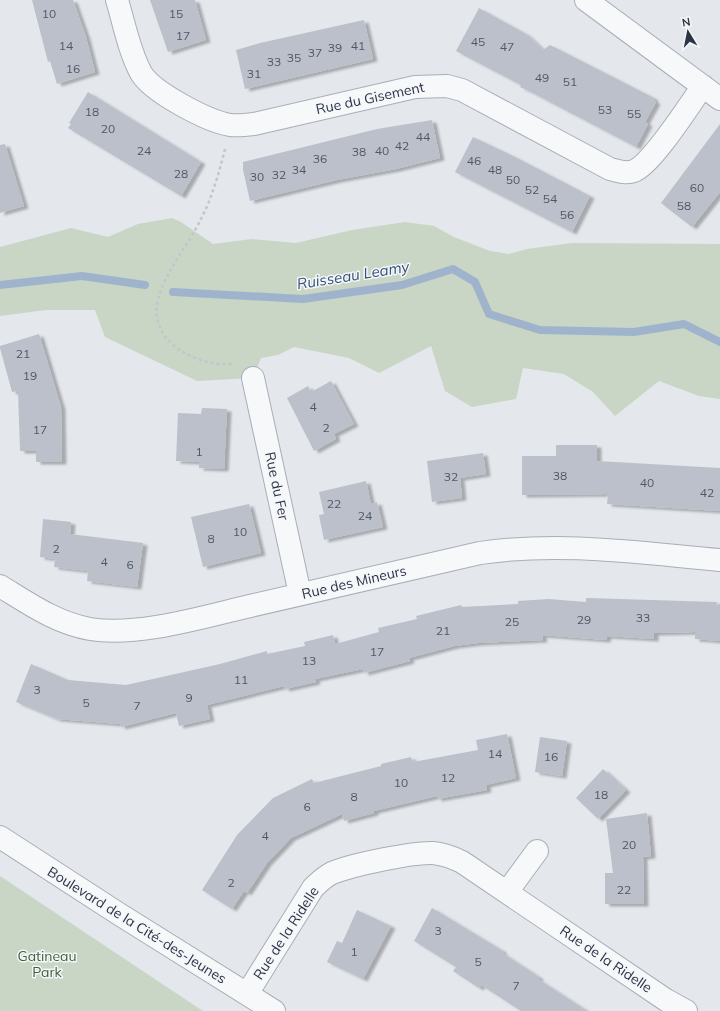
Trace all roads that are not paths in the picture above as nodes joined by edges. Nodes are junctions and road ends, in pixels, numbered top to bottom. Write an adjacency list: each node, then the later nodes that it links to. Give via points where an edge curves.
1 (117, 0): 3 (street, Rue du Gisement, via 134,57 141,73 151,85 207,117 231,125 254,124 414,86 447,86 462,90 610,169 632,172 648,162)
2 (586, 0): 3 (street)
3 (703, 86): 4 (street)
4 (720, 99)
5 (253, 378): 8 (street, Rue du Fer)
6 (720, 560): 8 (street, Rue des Mineurs, via 569,547 508,549 480,553)
7 (0, 586): 8 (street, Rue des Mineurs, via 71,625 114,630 178,622)
8 (300, 594)
9 (0, 837): 12 (street, Boulevard de la Cité-des-Jeunes)
10 (537, 851): 11 (street)
11 (507, 892): 12 (street, Rue de la Ridelle, via 462,862 447,855 433,853 417,853 332,874 313,888); 14 (street, Rue de la Ridelle)
12 (247, 994): 13 (street, Boulevard de la Cité-des-Jeunes)
13 (274, 1011)
14 (686, 1011)

